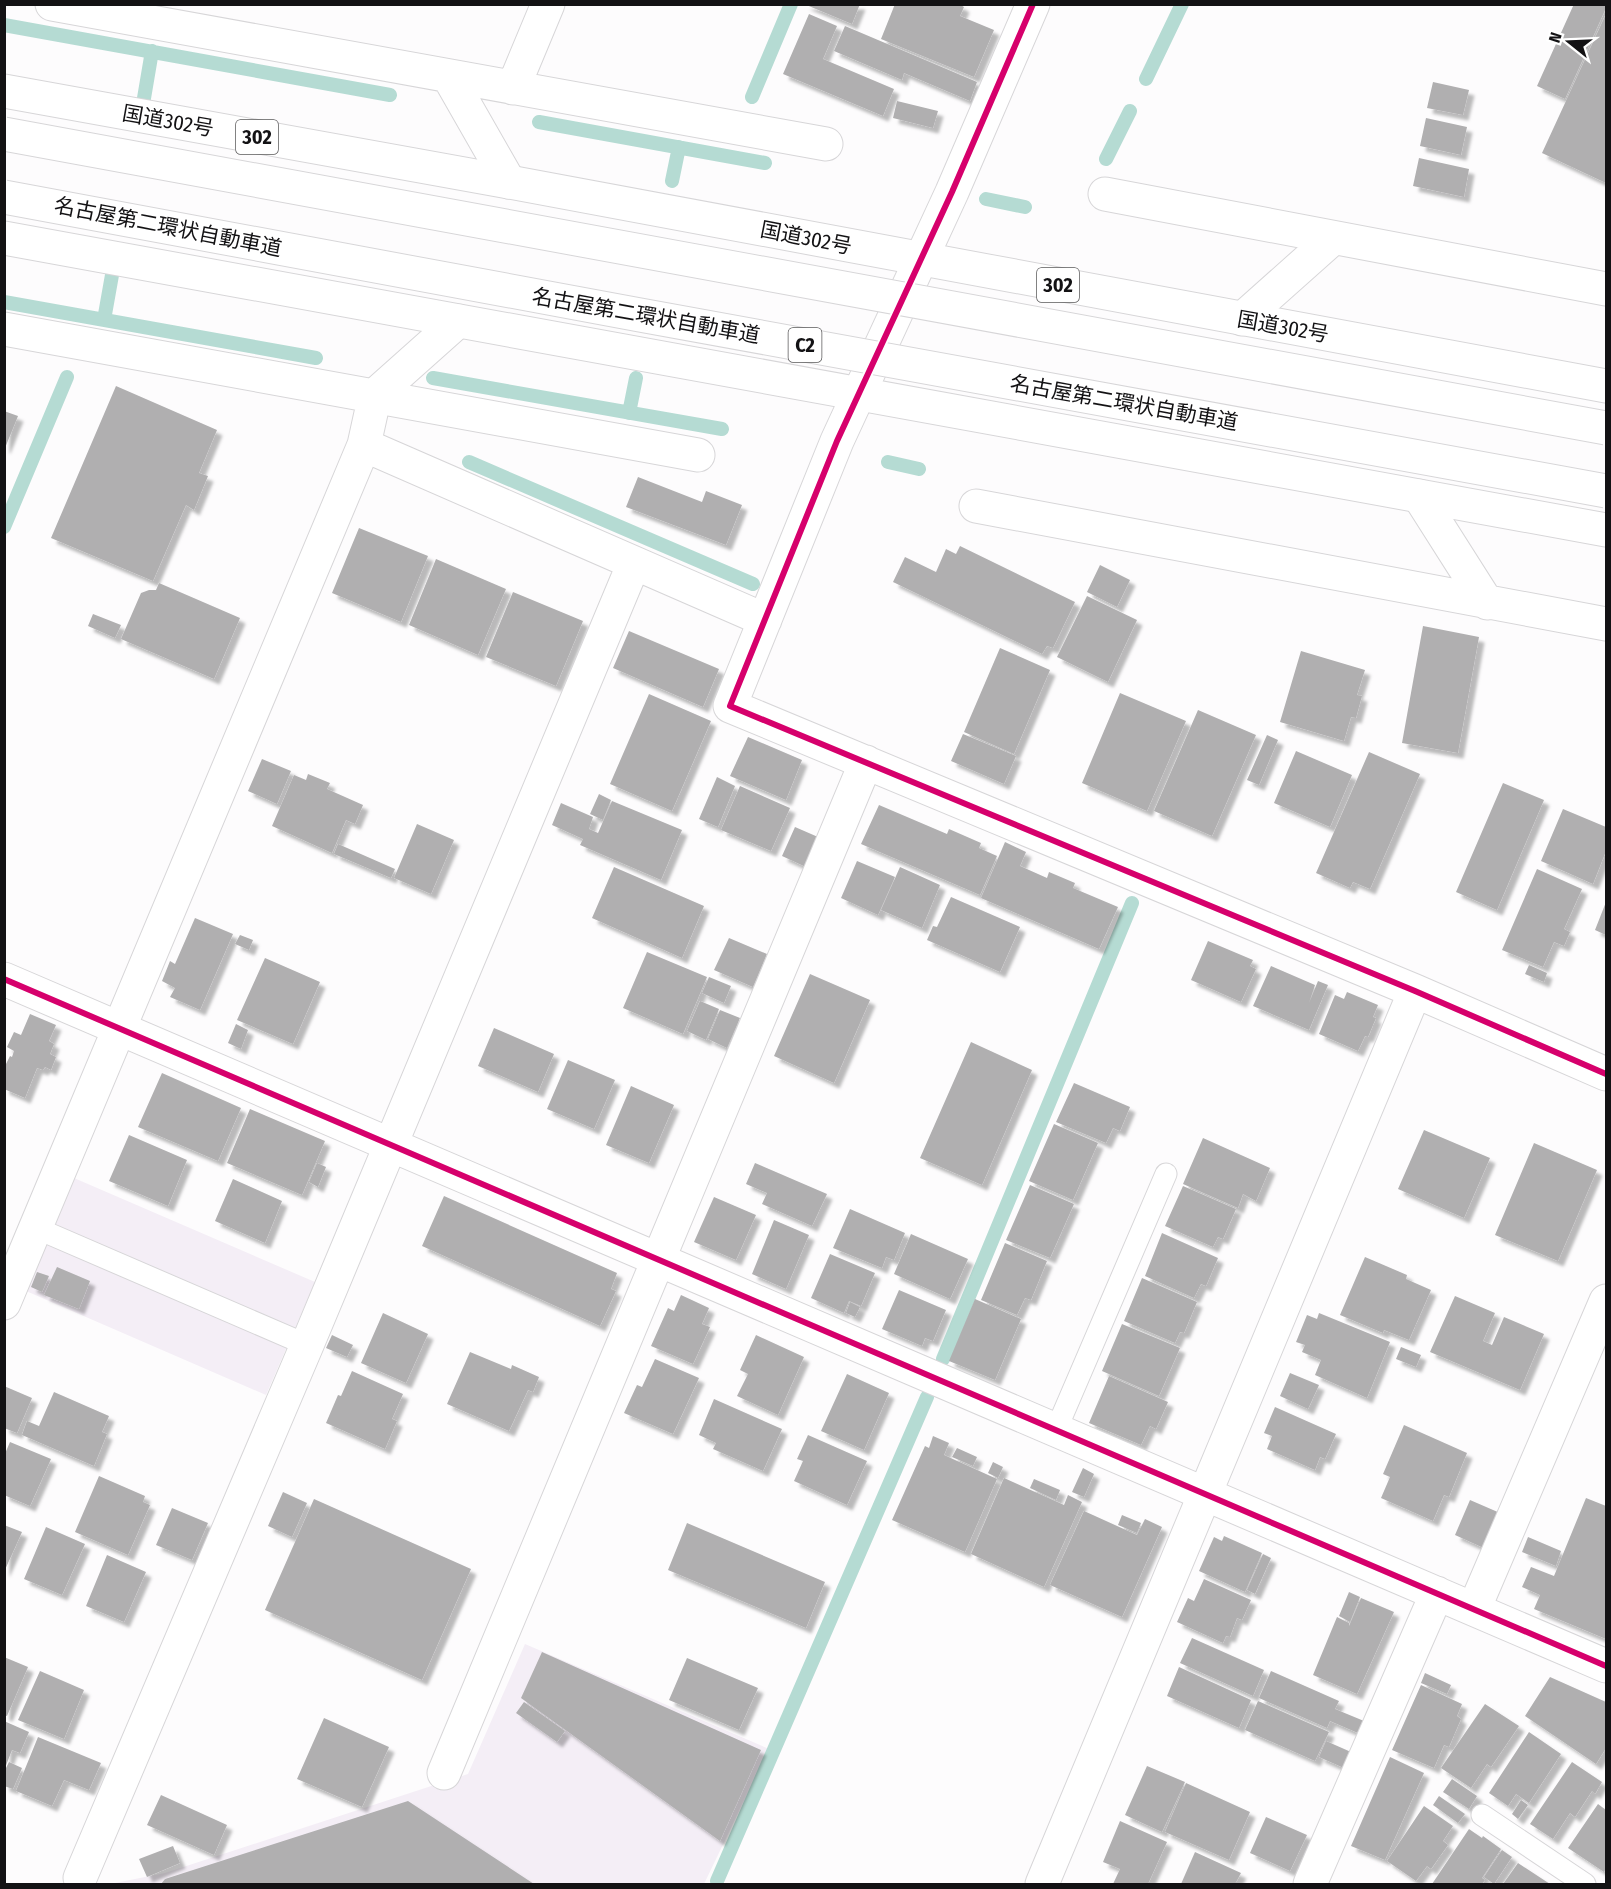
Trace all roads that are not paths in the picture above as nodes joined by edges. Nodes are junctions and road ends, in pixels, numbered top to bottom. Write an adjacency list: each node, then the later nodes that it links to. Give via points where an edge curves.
1 (52, 4): 4 (main road)
2 (548, 4): 5 (main road)
3 (1033, 4): 14 (main road)
4 (449, 77): 5 (main road); 9 (main road)
5 (513, 88): 8 (main road)
6 (4, 91): 9 (main road, 国道302号 / 302)
7 (4, 134): 22 (main road, bridge)
8 (826, 144)
9 (509, 182): 14 (main road, 国道302号 / 302)
10 (1105, 194): 13 (main road)
11 (4, 197): 24 (main road, 名古屋第二環状自動車道 / C2, bridge)
12 (4, 238): 17 (main road)
13 (1334, 238): 15 (main road); 16 (main road)
14 (921, 260): 16 (main road, 国道302号 / 302); 20 (main road)
15 (1606, 289)
16 (1242, 319): 19 (main road, 国道302号 / 302)
17 (458, 321): 20 (main road); 21 (main road)
18 (4, 329): 21 (main road)
19 (1606, 386)
20 (859, 393): 29 (main road); 35 (main road)
21 (375, 395): 26 (main road); 27 (main road)
22 (1511, 410): 23 (main road, bridge); 25 (main road, bridge)
23 (1606, 419)
24 (1266, 428): 28 (main road, 名古屋第二環状自動車道 / C2, bridge); 31 (main road, bridge, via 1496,489)
25 (1606, 428)
26 (364, 445): 33 (main road); 40 (main road)
27 (698, 455)
28 (1606, 490)
29 (1419, 496): 32 (main road); 34 (main road)
30 (976, 506): 34 (main road)
31 (1606, 513)
32 (1606, 530)
33 (634, 563): 35 (main road); 42 (main road)
34 (1487, 603): 36 (main road)
35 (765, 620): 37 (main road, via 730,706)
36 (1606, 624)
37 (866, 762): 39 (main road); 45 (main road)
38 (4, 979): 40 (main road)
39 (1415, 991): 41 (main road); 50 (main road)
40 (120, 1028): 42 (main road); 44 (main road)
41 (1606, 1074)
42 (389, 1144): 45 (main road); 48 (main road)
43 (1166, 1174): 49 (lane)
44 (36, 1228): 47 (main road); 48 (lane)
45 (658, 1259): 49 (main road); 54 (main road)
46 (1606, 1302): 52 (main road)
47 (4, 1303)
48 (307, 1345): 56 (main road)
49 (1056, 1430): 50 (main road)
50 (1205, 1494): 51 (main road); 57 (main road)
51 (1437, 1593): 52 (main road); 58 (main road)
52 (1474, 1609): 53 (main road)
53 (1606, 1666)
54 (444, 1773)
55 (1482, 1815): 59 (lane)
56 (80, 1878)
57 (1042, 1884)
58 (1310, 1884)
59 (1585, 1884)

